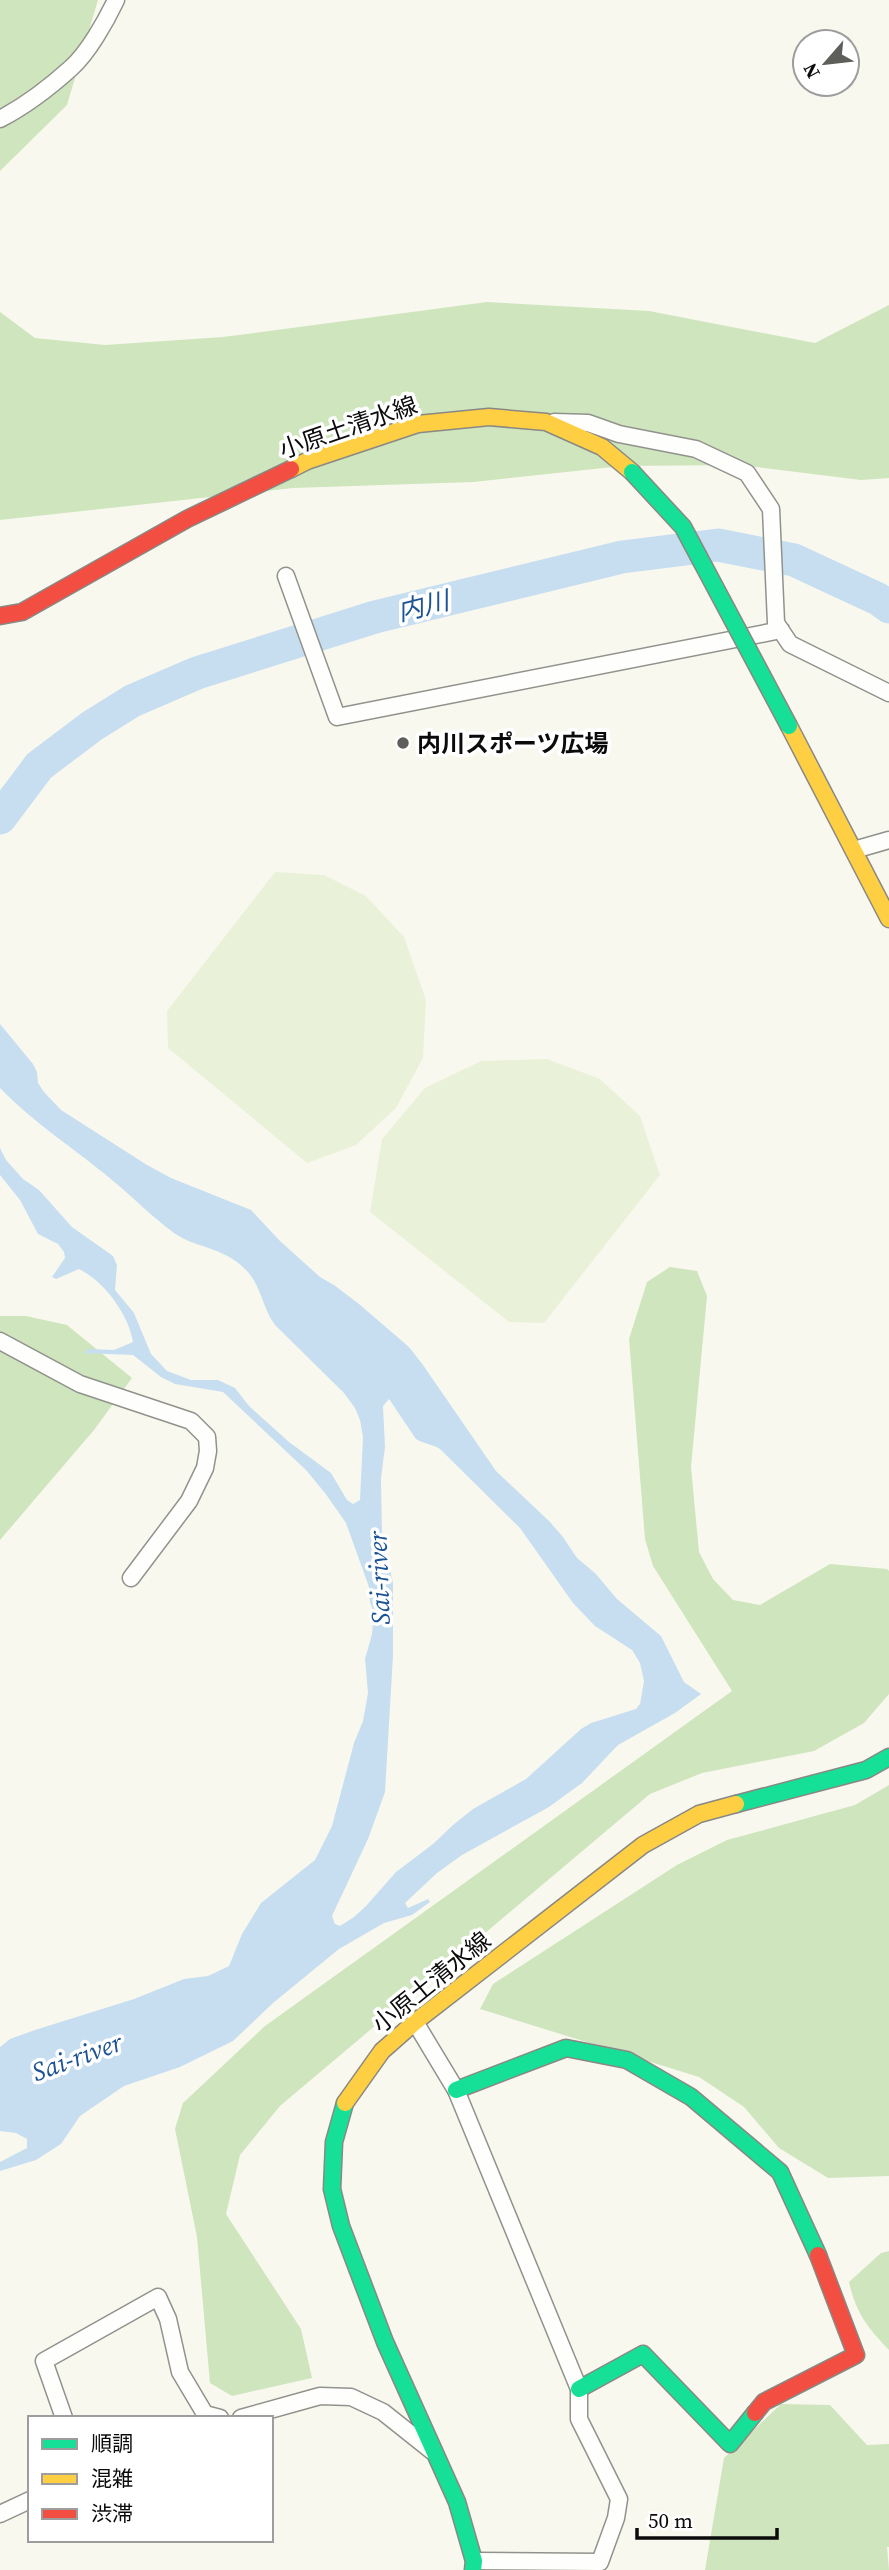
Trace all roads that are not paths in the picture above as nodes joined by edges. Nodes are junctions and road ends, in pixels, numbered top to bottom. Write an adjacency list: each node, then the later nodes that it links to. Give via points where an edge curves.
1 (116, 0): 2 (street, via 73,67)
2 (0, 120)
3 (546, 422): 5 (main road, 小原土清水線, via 489,416 418,424 307,461 187,519 22,612); 6 (street, via 588,423 696,449 747,473 771,509 774,612); 9 (main road, 小原土清水線, bridge, via 602,447 683,527)
4 (286, 576): 6 (street, via 337,717)
5 (0, 616)
6 (781, 630): 7 (street, via 790,643)
7 (889, 693)
8 (889, 840): 9 (street)
9 (854, 850): 10 (main road, 小原土清水線)
10 (889, 919)
11 (0, 1340): 12 (street, via 80,1384 191,1421 207,1437 205,1468 189,1501)
12 (131, 1578)
13 (889, 1757): 14 (main road, 小原土清水線, via 866,1770 699,1814 642,1845)
14 (415, 2022): 15 (street); 20 (main road, 小原土清水線, via 382,2051 346,2101 334,2142 332,2189 341,2226 386,2342)
15 (456, 2090): 16 (street); 16 (main road, via 566,2048 627,2060 691,2097 780,2172 815,2247 856,2355 764,2402 730,2444 643,2354)
16 (579, 2389): 23 (street, via 579,2419 619,2499 600,2562)
17 (63, 2416): 18 (street, via 44,2361 158,2297 180,2372 205,2414)
18 (212, 2416)
19 (248, 2416): 20 (street, via 320,2396 351,2397 383,2412)
20 (439, 2457): 23 (main road, 小原土清水線, via 457,2502)
21 (28, 2501): 22 (street)
22 (0, 2514)
23 (473, 2565)

